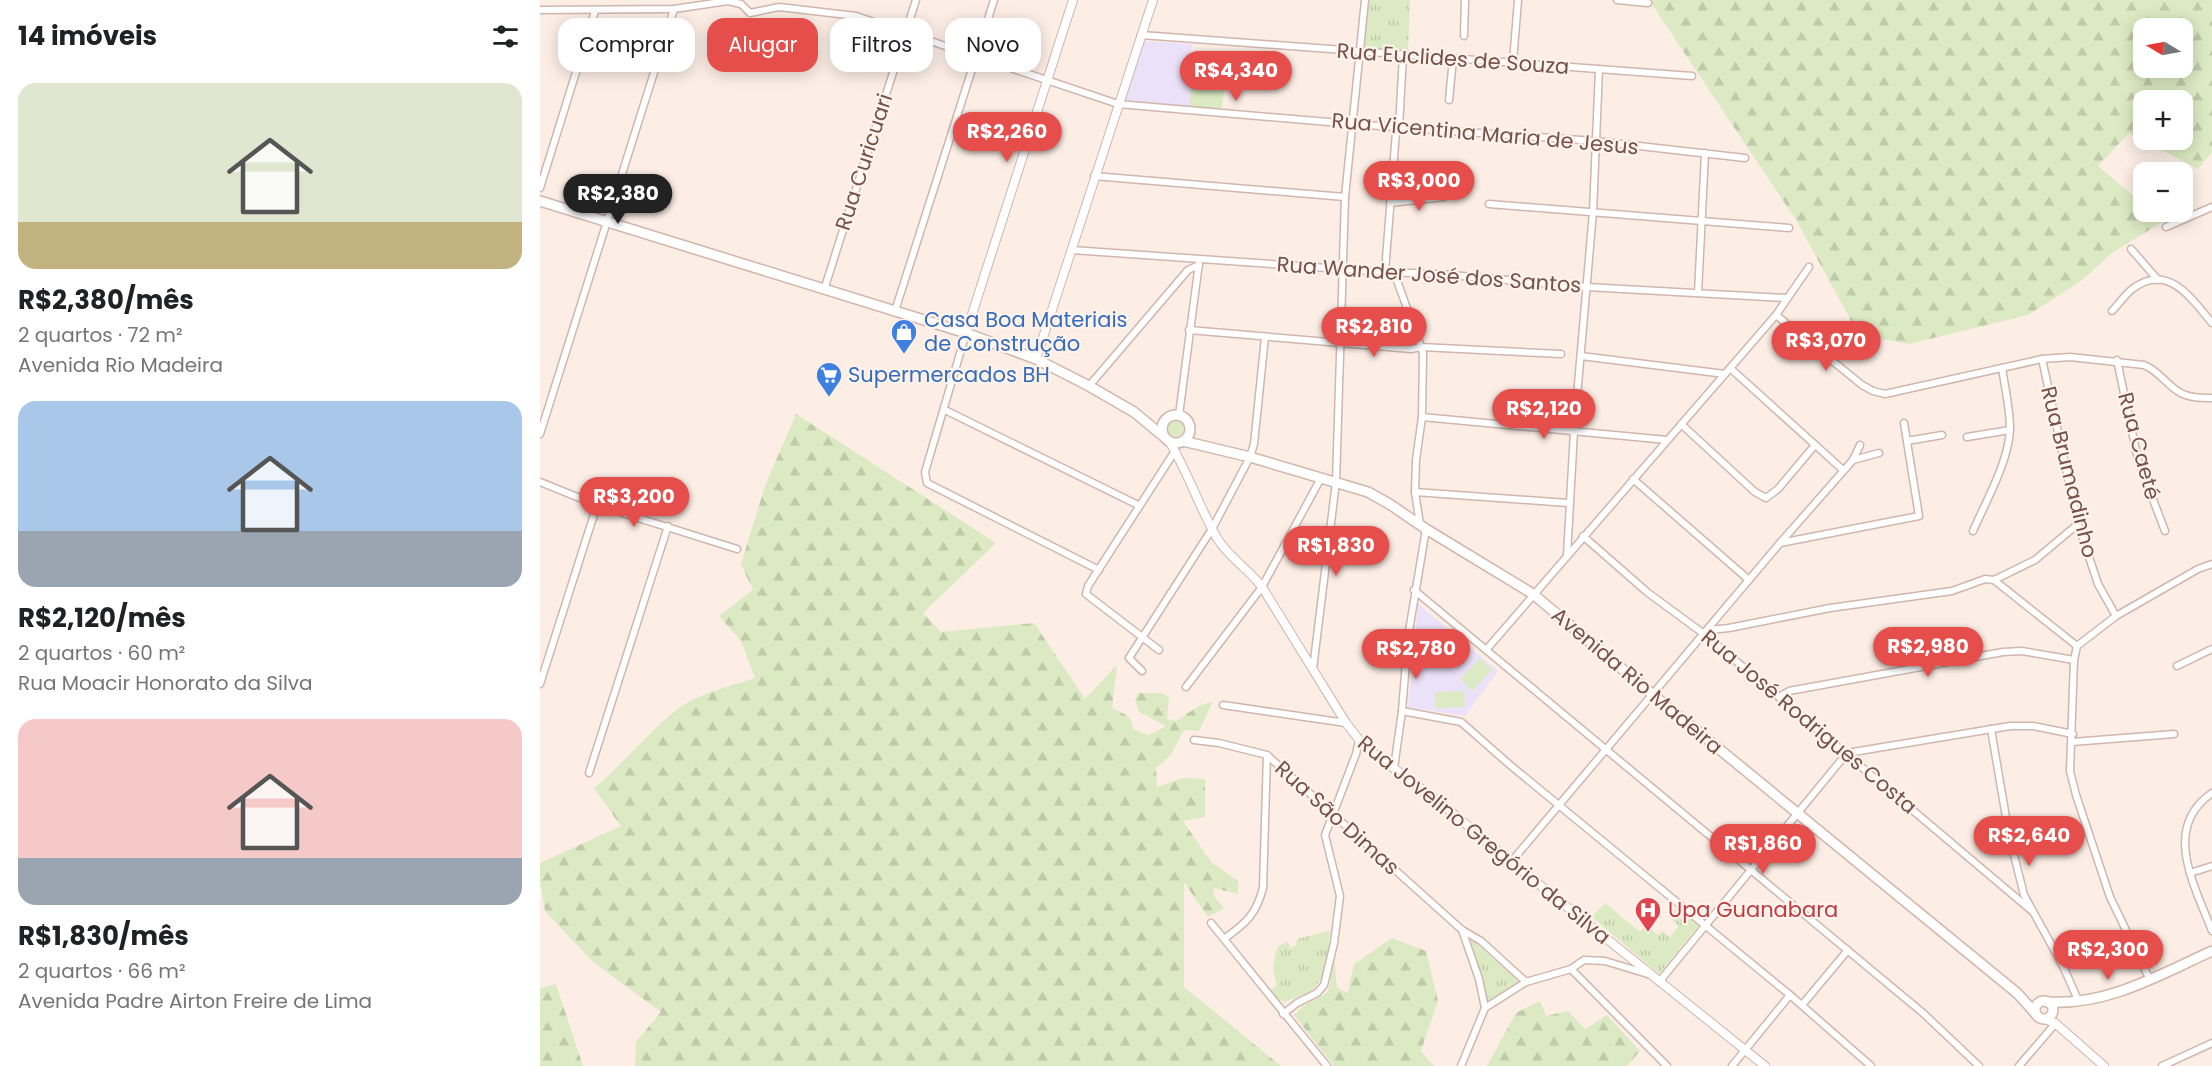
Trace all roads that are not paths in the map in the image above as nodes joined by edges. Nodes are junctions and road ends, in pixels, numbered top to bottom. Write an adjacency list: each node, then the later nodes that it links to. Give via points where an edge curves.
1 (916, 0): 14 (street, Rua Curicuari)
2 (994, 0): 15 (street)
3 (1073, 0): 27 (street)
4 (1153, 0): 16 (street)
5 (1365, 0): 18 (street)
6 (1465, 0): 17 (street)
7 (1518, 0): 21 (street)
8 (1617, 0): 9 (street)
9 (1648, 3)
10 (674, 9): 12 (street); 13 (street, Rua Vicentina Maria de Jesus, via 728,1 741,4 750,13 780,7); 45 (street)
11 (540, 10): 12 (street)
12 (595, 11): 36 (street)
13 (862, 18)
14 (911, 18)
15 (988, 18)
16 (1142, 35): 18 (street, Rua Euclides de Souza); 29 (street)
17 (1464, 36)
18 (1359, 53): 19 (street, Rua Euclides de Souza); 30 (street)
19 (1403, 56): 20 (street, Rua Euclides de Souza); 31 (street)
20 (1453, 59): 21 (street, Rua Euclides de Souza); 28 (street)
21 (1513, 62): 22 (street, Rua Euclides de Souza)
22 (1599, 69): 26 (street, Rua Euclides de Souza); 32 (street)
23 (894, 72): 57 (street, Rua Curicuari)
24 (971, 72): 60 (street)
25 (1023, 72): 27 (street, Rua Vicentina Maria de Jesus)
26 (1692, 76)
27 (1047, 80): 29 (street, Rua Vicentina Maria de Jesus); 65 (street)
28 (1449, 100)
29 (1118, 104): 30 (street, Rua Vicentina Maria de Jesus); 35 (street)
30 (1352, 124): 31 (street, Rua Vicentina Maria de Jesus); 37 (street)
31 (1399, 128): 32 (street, Rua Vicentina Maria de Jesus); 40 (street)
32 (1595, 141): 33 (street, Rua Vicentina Maria de Jesus); 43 (street)
33 (1705, 153): 34 (street, Rua Vicentina Maria de Jesus); 44 (street)
34 (1745, 158)
35 (1094, 177): 37 (street); 49 (street)
36 (540, 188)
37 (1345, 197): 52 (street)
38 (1444, 197): 40 (street)
39 (540, 201): 45 (main road)
40 (1390, 203): 53 (street)
41 (1489, 204): 43 (street)
42 (2212, 207): 46 (street)
43 (1593, 212): 44 (street); 56 (street)
44 (1701, 221): 47 (street); 58 (street)
45 (606, 223): 57 (main road); 88 (street)
46 (2166, 227)
47 (1790, 228)
48 (2131, 249): 55 (street)
49 (1072, 250): 50 (street, Rua Wander José dos Santos); 71 (street)
50 (1199, 262): 52 (street, Rua Wander José dos Santos); 64 (street); 76 (street)
51 (1809, 267): 59 (street)
52 (1342, 269): 53 (street, Rua Wander José dos Santos); 67 (street)
53 (1385, 272): 54 (street, Rua Wander José dos Santos)
54 (1394, 272): 56 (street, Rua Wander José dos Santos); 68 (street)
55 (2158, 280): 61 (street, via 2144,282 2132,290); 63 (street, via 2185,290)
56 (1587, 287): 58 (street, Rua Wander José dos Santos); 70 (street)
57 (824, 290): 60 (main road)
58 (1698, 293): 59 (street, Rua Wander José dos Santos)
59 (1786, 298): 62 (street)
60 (895, 311): 65 (main road)
61 (2112, 311)
62 (1776, 315): 74 (street, via 1873,391 1890,394); 75 (street)
63 (2212, 323)
64 (1190, 330): 66 (street); 80 (street)
65 (966, 333): 71 (main road); 78 (street)
66 (1265, 337): 67 (street); 99 (street)
67 (1341, 343): 68 (street); 105 (street)
68 (1421, 347): 69 (street); 82 (street)
69 (1561, 354)
70 (1581, 356): 75 (street); 87 (street)
71 (1036, 359): 76 (main road)
72 (2042, 359): 73 (street); 74 (street); 110 (street, Rua Brumadinho)
73 (2117, 360): 77 (street, via 2154,369 2190,397); 115 (street, Rua Caeté, via 2138,460)
74 (2002, 368): 86 (street)
75 (1727, 371): 84 (street); 95 (street)
76 (1089, 386): 79 (main road)
77 (2212, 398)
78 (945, 410): 109 (street); 121 (street, via 926,472 927,483)
79 (1134, 412): 81 (main road); 91 (main road)
80 (1179, 415): 81 (main road); 85 (main road)
81 (1167, 417): 91 (main road, via 1161,428)
82 (1422, 417): 87 (street); 106 (street)
83 (1904, 423): 93 (street)
84 (1682, 424): 92 (street); 95 (street, via 1766,498)
85 (1190, 427): 94 (main road, via 1189,435); 97 (main road, Avenida Rio Madeira, via 1198,438)
86 (2010, 430): 90 (street); 114 (street, via 1999,472)
87 (1574, 431): 92 (street); 107 (street)
88 (540, 434)
89 (1941, 435): 93 (street)
90 (1967, 437)
91 (1166, 438): 94 (main road)
92 (1667, 440): 103 (street)
93 (1907, 441): 117 (street, via 1919,516)
94 (1179, 445): 97 (main road, Avenida Rio Madeira); 109 (street); 113 (street, Rua Jovelino Gregório da Silva)
95 (1815, 445): 101 (street)
96 (1860, 445): 100 (street)
97 (1213, 447): 99 (main road, Avenida Rio Madeira)
98 (1878, 453): 100 (street)
99 (1250, 457): 102 (main road, Avenida Rio Madeira); 113 (street)
100 (1853, 460): 101 (street)
101 (1843, 470): 117 (street)
102 (1321, 478): 105 (main road, Avenida Rio Madeira); 124 (street)
103 (1634, 479): 116 (street); 122 (street)
104 (540, 482): 108 (street)
105 (1336, 482): 112 (main road, Avenida Rio Madeira, via 1368,492); 137 (street)
106 (1415, 492): 107 (street); 112 (street)
107 (1568, 503): 119 (street)
108 (597, 505): 111 (street); 136 (street)
109 (1138, 505): 121 (street)
110 (2078, 524): 123 (street, via 2036,561); 127 (street, Rua Brumadinho, via 2098,584)
111 (668, 526): 118 (street); 156 (street)
112 (1423, 527): 125 (street); 126 (main road, Avenida Rio Madeira)
113 (1212, 528): 124 (street, Rua Jovelino Gregório da Silva, via 1218,540); 129 (street)
114 (1973, 531)
115 (2165, 531)
116 (1583, 536): 119 (street); 128 (street, Rua José Rodrigues Costa, via 1647,592)
117 (1780, 543): 122 (street)
118 (737, 549)
119 (1566, 556): 126 (street)
120 (2212, 564): 127 (street)
121 (1099, 570): 129 (street, via 1086,594)
122 (1749, 580): 128 (street)
123 (1994, 580): 128 (street, via 1985,579 1952,591 1830,608); 130 (street)
124 (1262, 587): 137 (street, Rua Jovelino Gregório da Silva); 140 (street)
125 (1414, 590): 133 (street); 144 (street)
126 (1533, 594): 133 (street); 141 (main road, Avenida Rio Madeira)
127 (2116, 616): 130 (street)
128 (1706, 632): 141 (street); 142 (street, Rua José Rodrigues Costa)
129 (1142, 637): 132 (street); 138 (street, via 1129,658)
130 (2077, 646): 134 (street)
131 (2212, 649): 135 (street)
132 (1160, 650)
133 (1486, 650): 152 (street)
134 (2074, 660): 142 (street, via 2022,651 2003,652 1789,691); 147 (street)
135 (2177, 666)
136 (542, 668): 139 (street)
137 (1313, 669): 145 (street, Rua Jovelino Gregório da Silva)
138 (1142, 671)
139 (540, 684)
140 (1186, 687)
141 (1652, 694): 152 (street); 159 (main road, Avenida Rio Madeira)
142 (1779, 697): 153 (street, Rua José Rodrigues Costa)
143 (1222, 705): 145 (street)
144 (1402, 711): 155 (street); 158 (street, via 1461,722)
145 (1346, 723): 150 (street, Rua Jovelino Gregório da Silva)
146 (1990, 729): 147 (street, via 2033,726); 153 (street); 165 (street, via 2009,835 2024,895)
147 (2073, 734): 151 (street)
148 (2174, 734): 151 (street)
149 (1194, 740): 154 (street, Rua São Dimas)
150 (1359, 740): 155 (street, Rua Jovelino Gregório da Silva); 160 (street)
151 (2072, 742): 175 (street, via 2070,771 2091,844 2110,897)
152 (1606, 749): 158 (street); 163 (street)
153 (1847, 753): 159 (street); 165 (street, Rua José Rodrigues Costa)
154 (1267, 754): 160 (street, Rua São Dimas); 170 (street, via 1263,888 1253,915)
155 (1394, 768): 161 (street, Rua Jovelino Gregório da Silva)
156 (589, 773)
157 (2212, 793): 164 (street, via 2197,805 2187,823 2185,856)
158 (1559, 804): 161 (street); 167 (street)
159 (1799, 813): 163 (street); 178 (main road, Avenida Rio Madeira)
160 (1332, 814): 168 (street, Rua São Dimas); 184 (street, via 1325,835 1340,896 1324,985)
161 (1511, 862): 174 (street, Rua Jovelino Gregório da Silva)
162 (2212, 866): 164 (street)
163 (1751, 870): 167 (street); 171 (street)
164 (2190, 873): 169 (street)
165 (2032, 911): 180 (street, via 2064,966)
166 (1210, 923): 170 (street)
167 (1706, 924): 177 (street); 179 (street)
168 (1462, 930): 176 (street, Rua São Dimas, via 1481,941); 183 (street, Rua São Dimas)
169 (2212, 931)
170 (1224, 939): 184 (street)
171 (1848, 950): 182 (street); 195 (street)
172 (2212, 951): 175 (main road)
173 (1571, 969): 174 (street, via 1584,960 1605,961); 176 (street); 191 (street)
174 (1651, 976): 177 (street, Rua Jovelino Gregório da Silva)
175 (2150, 980): 180 (main road, via 2116,993)
176 (1526, 982): 183 (street)
177 (1659, 982): 188 (street, Rua Jovelino Gregório da Silva)
178 (2017, 993): 181 (main road, Avenida Rio Madeira); 185 (main road, Avenida Rio Madeira)
179 (1791, 995): 182 (street); 188 (street)
180 (2075, 1000): 181 (main road); 186 (main road)
181 (2044, 1002): 185 (main road, via 2036,1008); 186 (main road, via 2052,1005)
182 (1802, 1005): 194 (street)
183 (1485, 1008): 190 (street)
184 (1283, 1014): 189 (street)
185 (2036, 1014): 186 (main road)
186 (2052, 1018): 196 (street); 197 (street)
187 (2212, 1043): 198 (street)
188 (1746, 1049): 192 (street); 193 (street, Rua Jovelino Gregório da Silva)
189 (1327, 1066)
190 (1461, 1066)
191 (1667, 1066)
192 (1732, 1066)
193 (1765, 1066)
194 (1871, 1066)
195 (1979, 1066)
196 (2019, 1066)
197 (2104, 1066)
198 (2162, 1066)

